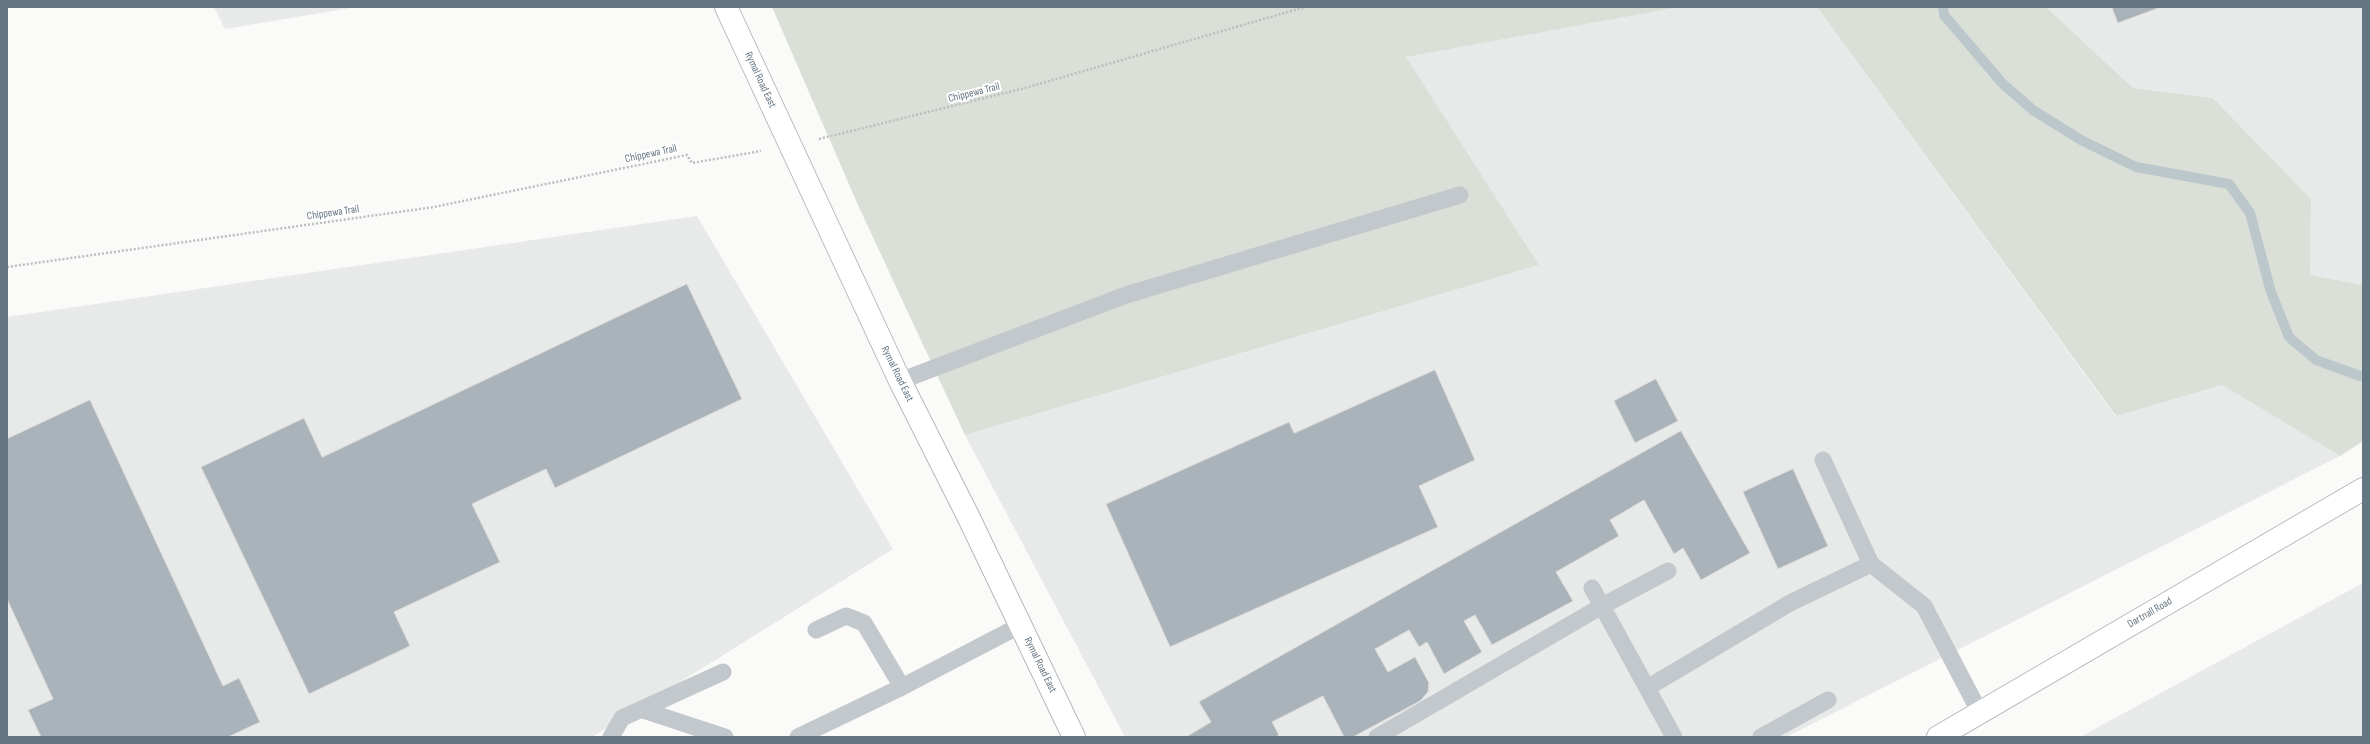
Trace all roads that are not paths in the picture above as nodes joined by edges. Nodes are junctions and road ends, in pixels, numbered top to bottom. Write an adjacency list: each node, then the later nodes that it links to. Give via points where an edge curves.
1 (726, 7): 3 (main road, Rymal Road East)
2 (1460, 195): 3 (lane, via 1126,295)
3 (900, 381): 10 (main road, Rymal Road East)
4 (1824, 460): 6 (lane)
5 (2363, 489): 17 (main road, Dartnall Road)
6 (1871, 564): 14 (lane, via 1790,602); 17 (lane, via 1924,606)
7 (1668, 571): 9 (lane)
8 (1592, 588): 9 (lane)
9 (1602, 606): 14 (lane); 23 (lane)
10 (1021, 625): 13 (lane); 22 (main road, Rymal Road East)
11 (816, 630): 13 (lane, via 846,616 864,623)
12 (723, 672): 16 (lane)
13 (902, 687): 21 (lane)
14 (1647, 688): 18 (lane)
15 (1828, 700): 24 (lane)
16 (643, 710): 19 (lane, via 622,718); 20 (lane)
17 (1980, 713): 25 (main road, Dartnall Road)
18 (1672, 736)
19 (611, 737)
20 (725, 737)
21 (798, 737)
22 (1074, 737)
23 (1377, 737)
24 (1761, 737)
25 (1938, 737)

